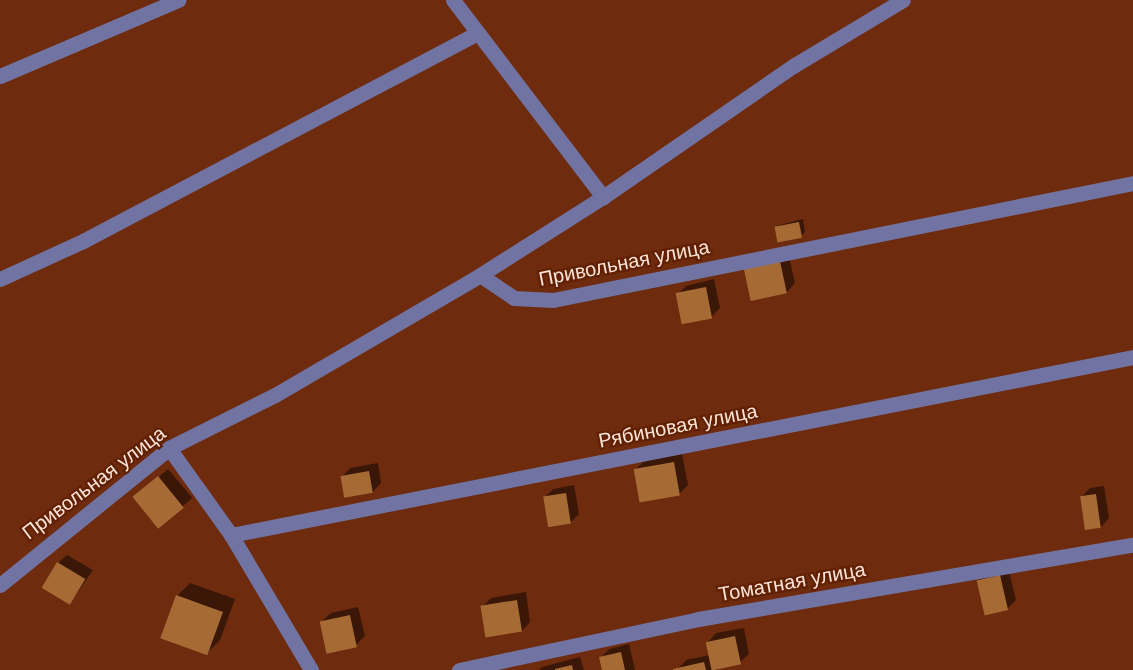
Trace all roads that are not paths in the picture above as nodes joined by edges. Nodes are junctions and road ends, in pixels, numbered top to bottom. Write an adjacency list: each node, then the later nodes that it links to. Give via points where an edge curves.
1 (178, 0): 5 (street)
2 (453, 0): 4 (street)
3 (903, 0): 7 (street, via 793,66)
4 (478, 33): 7 (street); 9 (street, via 83,241)
5 (0, 76)
6 (1133, 183): 8 (street, Привольная улица, via 553,300 514,297)
7 (603, 197): 8 (street)
8 (480, 275): 11 (street, Привольная улица, via 275,395)
9 (0, 279)
10 (1133, 357): 12 (street, Рябиновая улица)
11 (169, 448): 12 (street); 14 (street, Привольная улица)
12 (231, 535): 15 (street)
13 (1133, 545): 16 (street, Томатная улица, via 698,619)
14 (0, 585)
15 (311, 670)
16 (459, 670)

